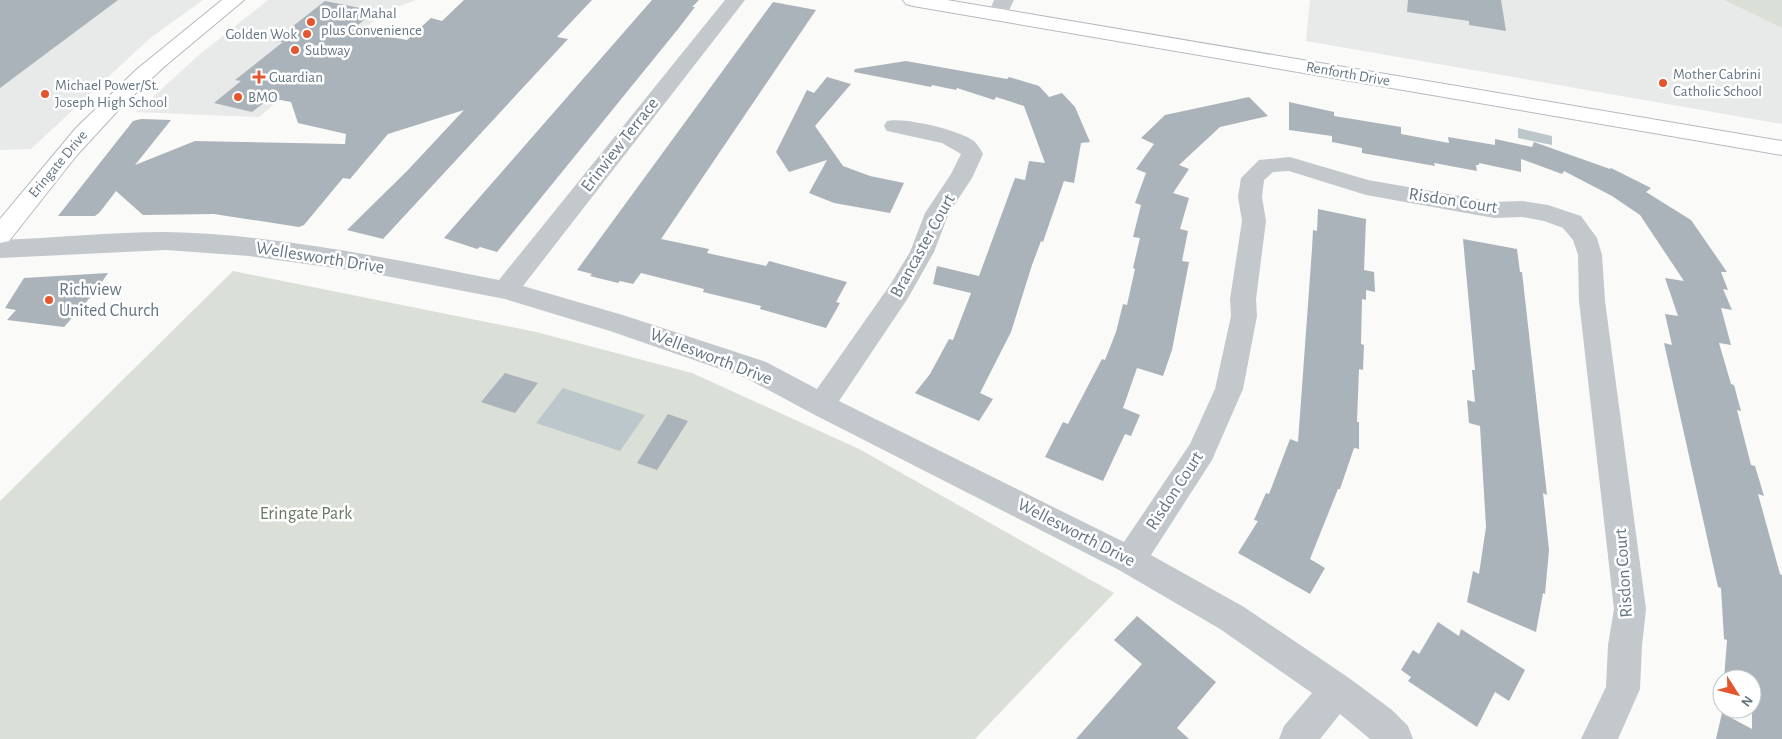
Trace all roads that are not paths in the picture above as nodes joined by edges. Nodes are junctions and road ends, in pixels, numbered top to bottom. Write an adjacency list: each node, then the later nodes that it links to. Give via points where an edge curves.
1 (234, 0): 7 (main road, Eringate Drive, via 164,55 113,102)
2 (735, 0): 9 (street, Erinview Terrace)
3 (913, 0): 4 (main road, Renforth Drive)
4 (1001, 7): 6 (main road, Renforth Drive)
5 (895, 126): 10 (street, Brancaster Court, via 959,141 969,147 972,154 959,183 937,213 910,274)
6 (1782, 148)
7 (0, 235)
8 (0, 249): 9 (street, Wellesworth Drive, via 166,241 248,247 370,264)
9 (505, 290): 10 (street, Wellesworth Drive, via 618,323 756,370)
10 (821, 405): 11 (street, Wellesworth Drive)
11 (1130, 560): 12 (street, Wellesworth Drive, via 1232,618); 15 (street, Risdon Court, via 1202,451 1230,389 1244,316 1243,299 1254,222 1250,197 1253,178 1267,165 1290,164 1366,187 1494,210 1522,209 1548,213 1572,222 1585,238 1590,255 1592,301 1630,608 1623,689)
12 (1337, 690): 13 (street); 14 (street, Wellesworth Drive)
13 (1297, 739)
14 (1395, 739)
15 (1599, 739)

